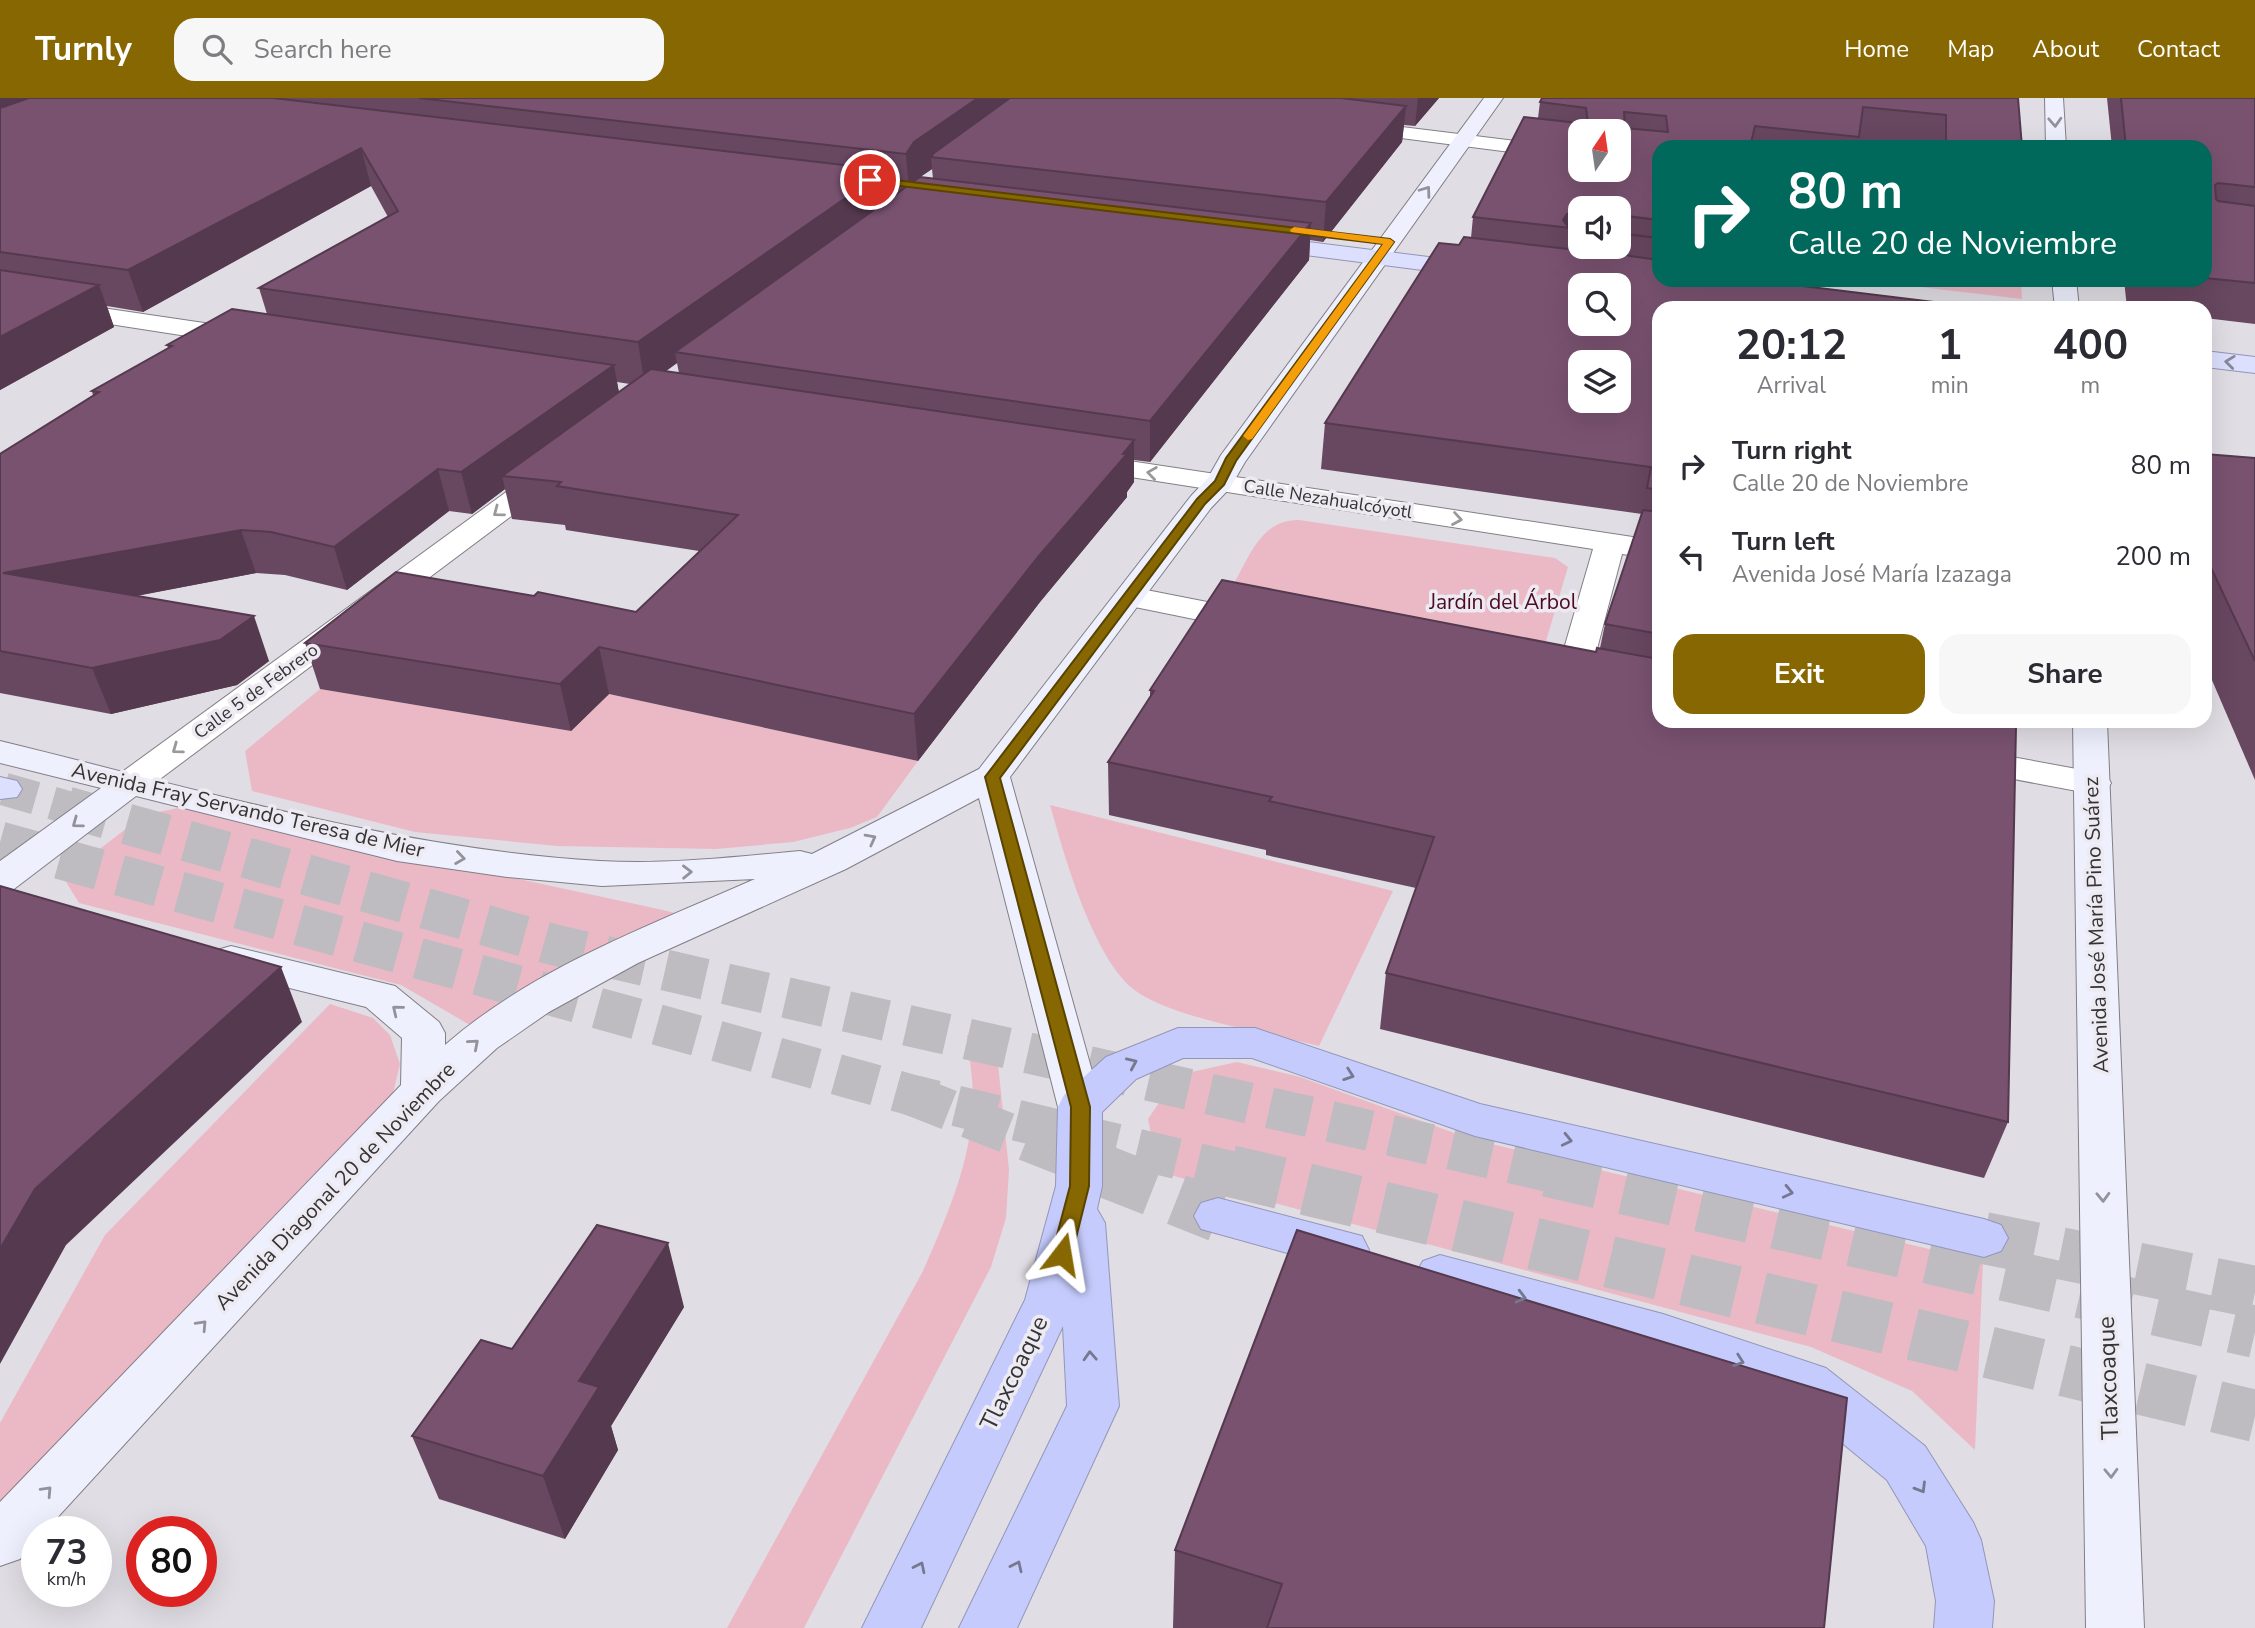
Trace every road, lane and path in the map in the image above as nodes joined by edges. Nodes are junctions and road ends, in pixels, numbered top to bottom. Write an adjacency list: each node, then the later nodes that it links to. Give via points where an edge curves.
1 (1494, 98): 5 (main road)
2 (2054, 98): 4 (main road, one-way to 4)
3 (1329, 124): 5 (street)
4 (2056, 140)
5 (1463, 141): 6 (street); 8 (main road, one-way to 5)
6 (1568, 154)
7 (1247, 233): 8 (main road)
8 (1383, 250): 9 (main road); 18 (main road)
9 (1497, 263)
10 (0, 300): 12 (street)
11 (2212, 339): 13 (main road)
12 (266, 341)
13 (2255, 344)
14 (2212, 360): 15 (main road, one-way to 14)
15 (2255, 365)
16 (576, 454): 28 (street, Calle 5 de Febrero, one-way to 28)
17 (1056, 458): 18 (street, Calle Nezahualcóyotl, one-way to 17)
18 (1220, 482): 19 (street, Calle Nezahualcóyotl, one-way to 19); 21 (main road)
19 (1610, 543): 20 (street, Calle Nezahualcóyotl); 23 (street)
20 (1652, 549)
21 (1131, 597): 22 (street); 27 (main road)
22 (1278, 626)
23 (1571, 683)
24 (2090, 728): 29 (main road, Avenida José María Pino Suárez)
25 (0, 752): 28 (main road, Avenida Fray Servando Teresa de Mier)
26 (1931, 752): 29 (street)
27 (992, 777): 30 (main road, Avenida Diagonal 20 de Noviembre, one-way to 27); 34 (main road, Tlaxcoaque)
28 (131, 783): 30 (main road, Avenida Fray Servando Teresa de Mier, one-way to 30, via 397,849 507,865 602,874 716,871); 31 (main road, Calle 5 de Febrero, one-way to 31)
29 (2093, 783): 35 (main road, Avenida José María Pino Suárez)
30 (832, 860): 33 (main road, Avenida Diagonal 20 de Noviembre, one-way to 30, via 482,1037 534,1002 624,953)
31 (0, 880)
32 (190, 950): 33 (main road, one-way to 32, via 424,1033 380,996)
33 (423, 1090): 39 (main road, Avenida Diagonal 20 de Noviembre, one-way to 33)
34 (1080, 1107): 36 (highway, Tlaxcoaque); 38 (highway, one-way to 38, via 1121,1068 1178,1042 1255,1043 1475,1119)
35 (2101, 1129): 43 (main road, Tlaxcoaque, one-way to 43)
36 (1079, 1186): 40 (highway, Tlaxcoaque, one-way to 36, via 1050,1300); 41 (highway, one-way to 36, via 1093,1406)
37 (1218, 1216): 42 (highway, one-way to 42, via 1663,1335 1808,1384 1906,1463 1953,1540 1965,1601)
38 (1984, 1238)
39 (0, 1541)
40 (891, 1628)
41 (988, 1628)
42 (1963, 1628)
43 (2115, 1628)

